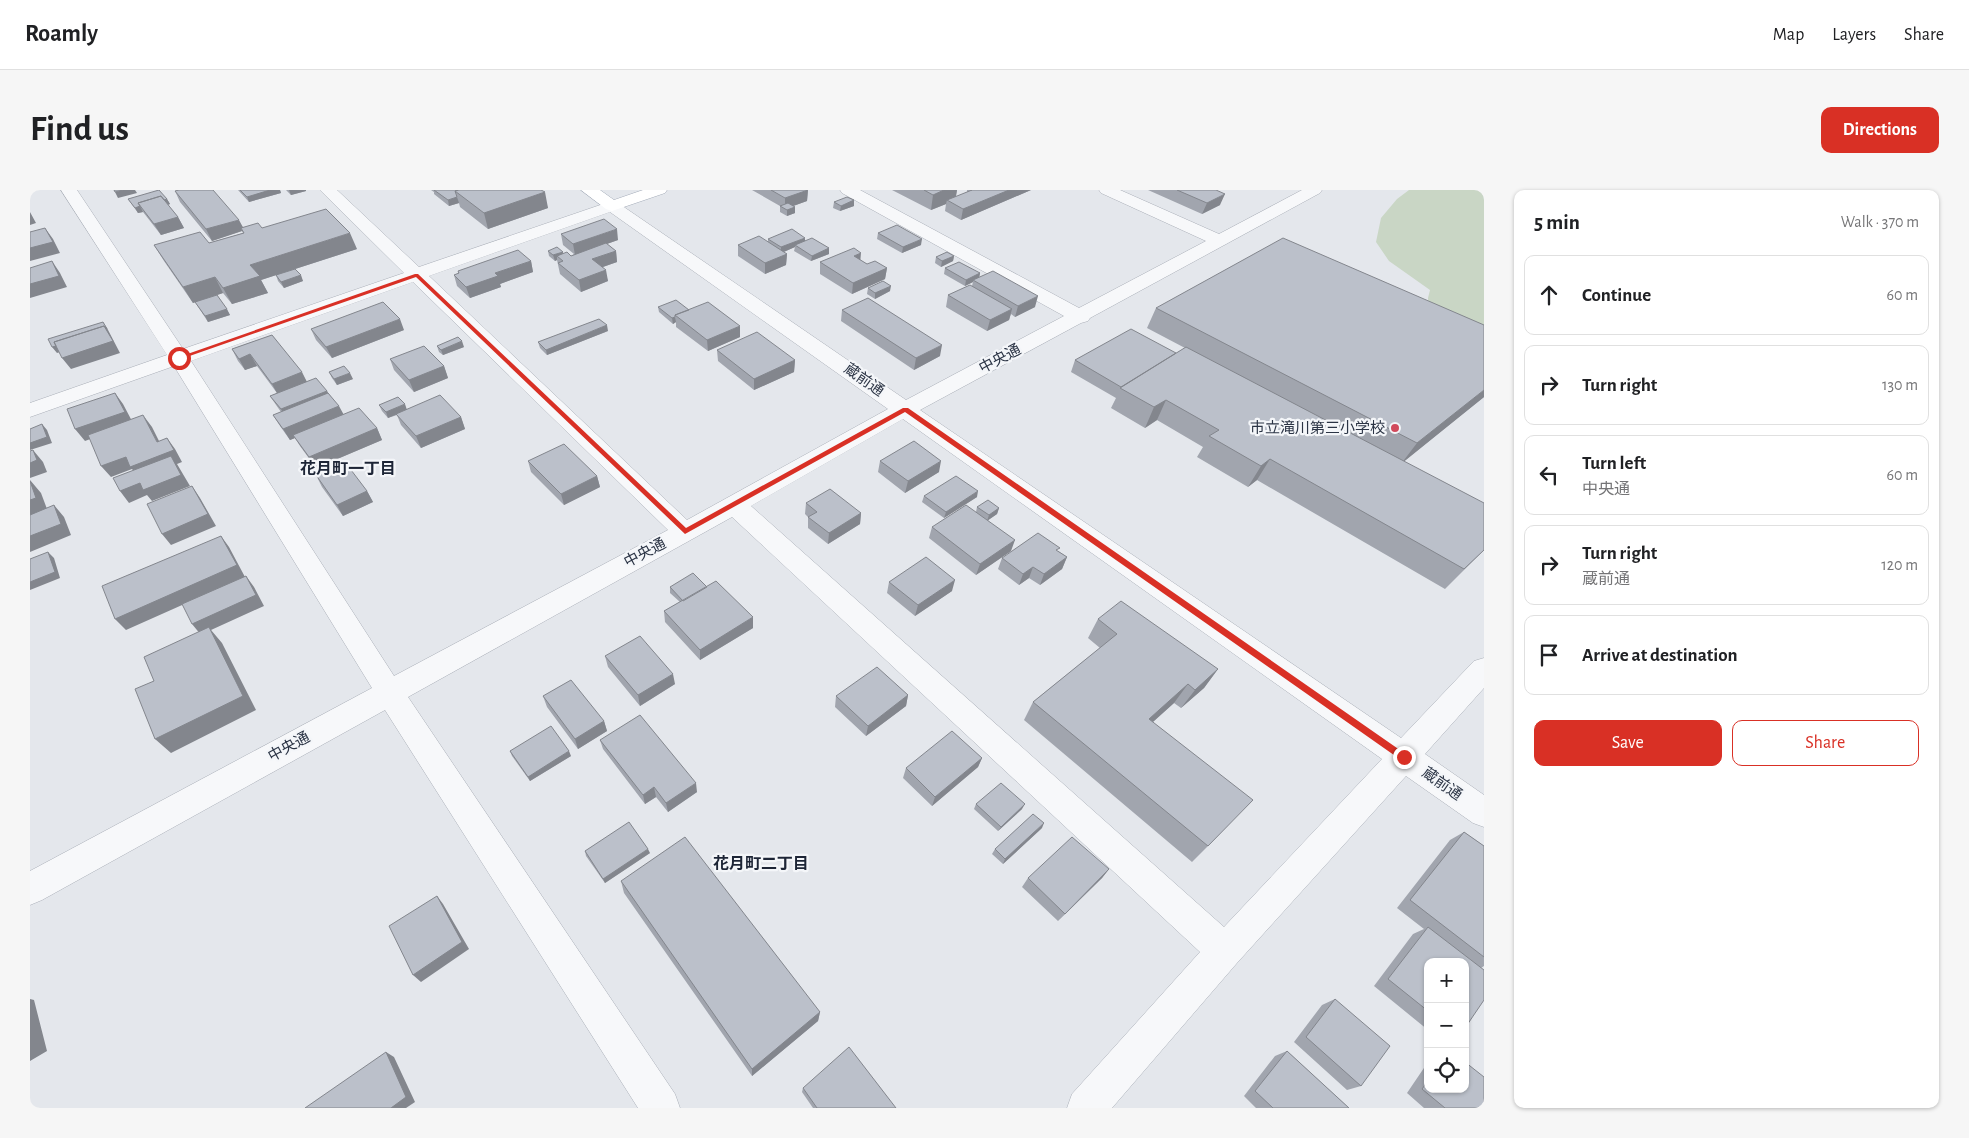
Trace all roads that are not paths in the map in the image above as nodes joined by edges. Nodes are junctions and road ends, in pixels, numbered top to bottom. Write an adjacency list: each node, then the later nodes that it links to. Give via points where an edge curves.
1 (69, 190): 12 (street)
2 (328, 190): 10 (street)
3 (589, 190): 8 (main road)
4 (659, 190): 8 (main road)
5 (848, 190): 11 (street)
6 (1108, 190): 9 (street)
7 (1314, 190): 9 (street, 中央通)
8 (612, 206): 10 (street); 13 (street, 蔵前通)
9 (1219, 240): 11 (street, 中央通)
10 (416, 275): 12 (street); 16 (street)
11 (1081, 317): 13 (street, 中央通)
12 (179, 358): 14 (street); 18 (street)
13 (905, 409): 15 (street, 中央通); 19 (street, 蔵前通)
14 (30, 410)
15 (734, 506): 16 (street, 中央通); 22 (street)
16 (685, 532): 18 (street, 中央通)
17 (1484, 669): 19 (street)
18 (389, 692): 21 (street, 中央通); 23 (street)
19 (1404, 757): 20 (street, 蔵前通); 22 (street)
20 (1484, 813)
21 (30, 890)
22 (1225, 951): 24 (street)
23 (660, 1108)
24 (1086, 1108)

